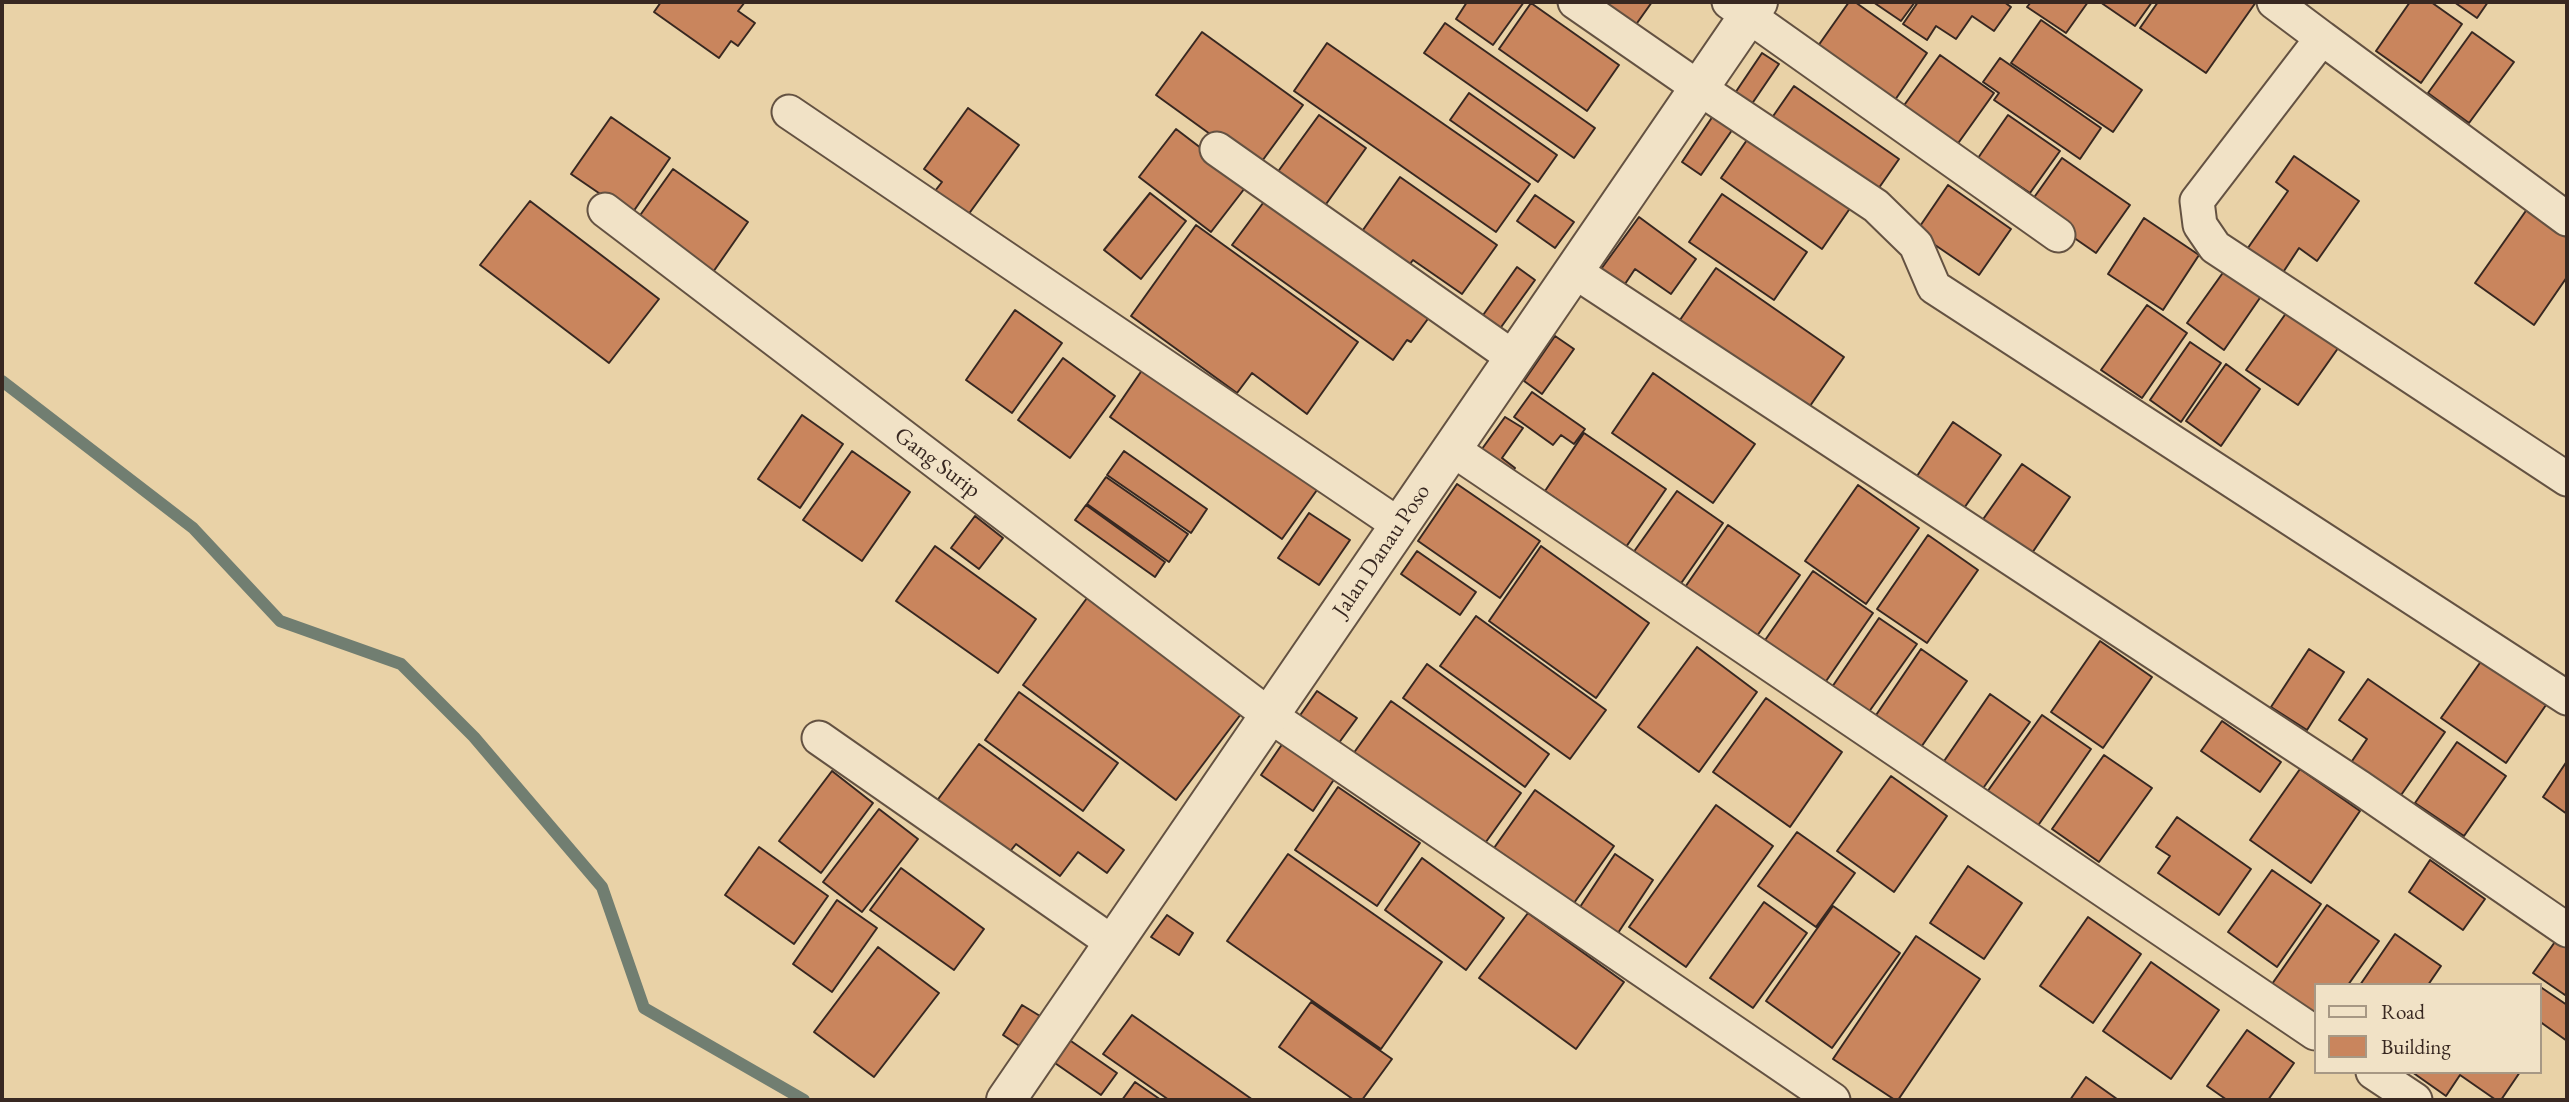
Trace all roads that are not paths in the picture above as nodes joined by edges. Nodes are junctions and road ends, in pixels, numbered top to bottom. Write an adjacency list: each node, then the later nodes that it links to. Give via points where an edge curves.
1 (1575, 2): 5 (street)
2 (2274, 2): 4 (street)
3 (1745, 6): 5 (street, Jalan Danau Poso); 10 (street)
4 (2322, 38): 9 (street); 14 (street, via 2197,201 2200,225 2215,247)
5 (1699, 88): 11 (street, Jalan Danau Poso); 16 (street, via 1876,206 1916,245 1934,287)
6 (789, 112): 15 (street)
7 (1217, 149): 12 (street)
8 (605, 210): 17 (street, Gang Surip)
9 (2567, 219)
10 (2058, 235)
11 (1574, 271): 12 (street, Jalan Danau Poso); 19 (street, via 2359,787)
12 (1514, 358): 13 (street, Jalan Danau Poso)
13 (1452, 449): 15 (street, Jalan Danau Poso); 21 (street)
14 (2567, 479)
15 (1399, 525): 17 (street, Jalan Danau Poso)
16 (2567, 698)
17 (1269, 715): 20 (street, Jalan Danau Poso); 24 (street, Gang Surip)
18 (819, 738): 20 (street)
19 (2567, 930)
20 (1113, 943): 23 (street, Jalan Danau Poso)
21 (2314, 1032)
22 (2376, 1074): 25 (street)
23 (1006, 1100)
24 (1833, 1100)
25 (2415, 1100)

